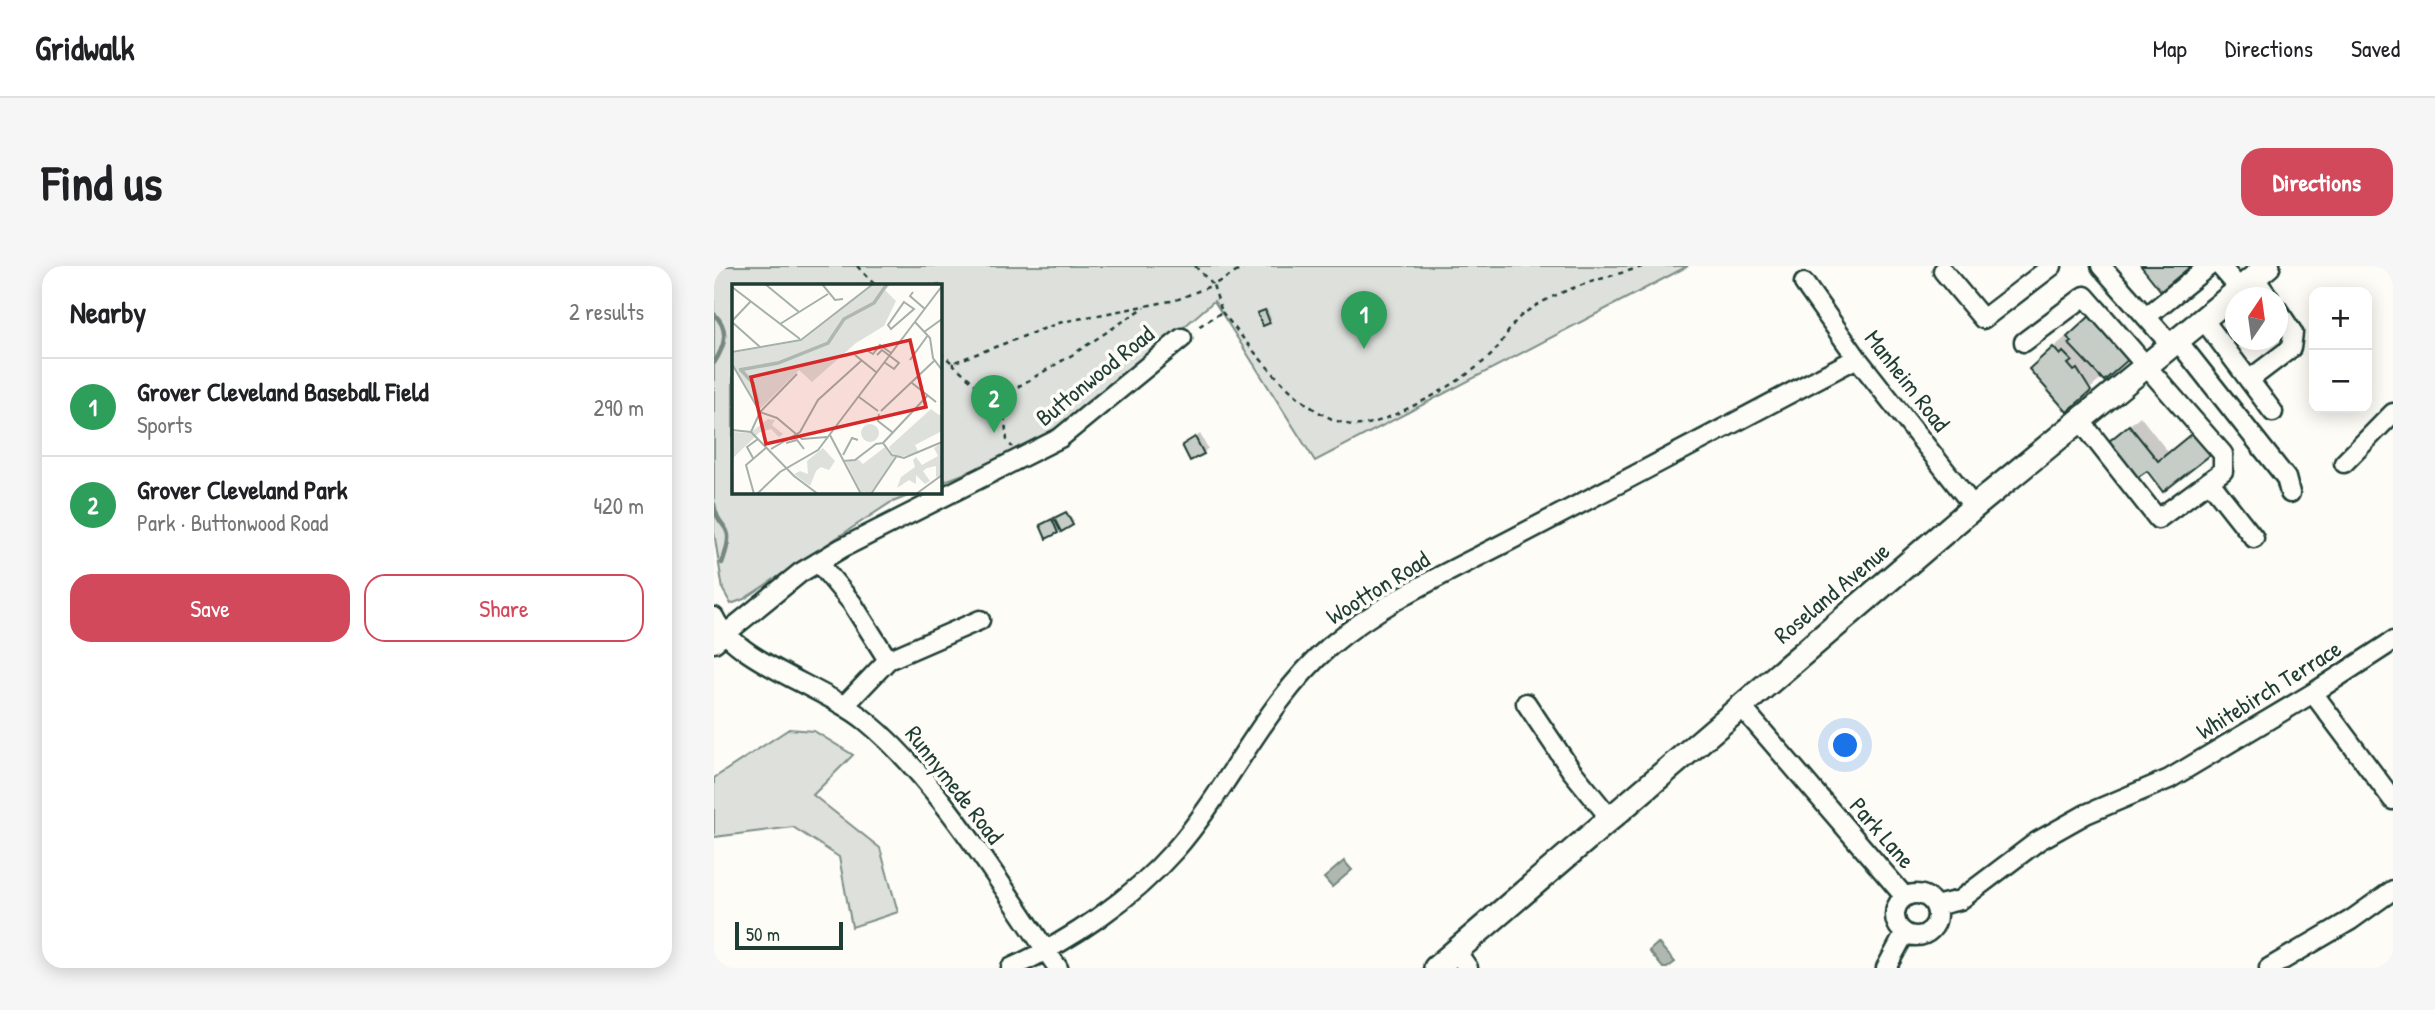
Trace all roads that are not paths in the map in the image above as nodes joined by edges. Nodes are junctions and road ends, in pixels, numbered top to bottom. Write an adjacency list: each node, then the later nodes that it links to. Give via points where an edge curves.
1 (2052, 266): 5 (street, via 1983,319)
2 (2102, 266): 8 (street)
3 (2209, 266): 8 (street)
4 (2220, 266): 6 (street)
5 (1943, 271)
6 (2254, 277): 9 (main road, Roseland Avenue)
7 (1804, 283): 14 (street, Manheim Road)
8 (2146, 317): 13 (street)
9 (2203, 319): 13 (main road, Roseland Avenue); 16 (street)
10 (2288, 326): 16 (street, via 2293,333 2291,348)
11 (1182, 338): 25 (street, Buttonwood Road, via 1060,438)
12 (2024, 342): 15 (street, via 2085,296)
13 (2174, 343): 15 (main road, Roseland Avenue); 22 (street, via 2286,478)
14 (1857, 358): 23 (street, Manheim Road); 41 (street, Wootton Road, via 1446,575 1329,647 1283,698 1176,849 1140,886)
15 (2145, 367): 19 (main road, Roseland Avenue); 21 (street, via 2222,454 2223,471)
16 (2249, 380): 17 (street)
17 (2273, 412)
18 (2393, 413): 20 (street)
19 (2080, 420): 21 (street, via 2158,519); 23 (main road, Roseland Avenue)
20 (2344, 463)
21 (2209, 481): 24 (street)
22 (2290, 493)
23 (1974, 507): 34 (main road, Roseland Avenue)
24 (2254, 538)
25 (818, 562): 28 (street, Buttonwood Road); 30 (street, via 852,603)
26 (714, 617): 28 (street, Runnymede Road)
27 (980, 620): 30 (street)
28 (719, 638): 33 (street, Runnymede Road)
29 (2393, 641): 31 (street, Whitebirch Terrace)
30 (887, 660): 33 (street)
31 (2313, 693): 35 (street); 39 (street, Whitebirch Terrace, via 2169,779 2086,814 2038,841 1961,900)
32 (1526, 703): 36 (street)
33 (845, 705): 41 (street, Runnymede Road, via 884,736 930,789)
34 (1740, 705): 36 (main road, Roseland Avenue); 38 (street, Park Lane)
35 (2393, 800)
36 (1610, 818): 42 (main road, Roseland Avenue)
37 (2393, 890): 47 (street)
38 (1905, 897): 39 (street, via 1922,895); 40 (street, via 1895,911)
39 (1935, 906): 40 (street, via 1937,915 1930,931 1914,936)
40 (1905, 933): 46 (street)
41 (1045, 949): 43 (street, Wootton Road); 44 (street, Runnymede Road)
42 (1462, 959): 45 (main road, Roseland Avenue)
43 (1012, 968)
44 (1058, 968)
45 (1436, 968)
46 (1886, 968)
47 (2270, 968)

